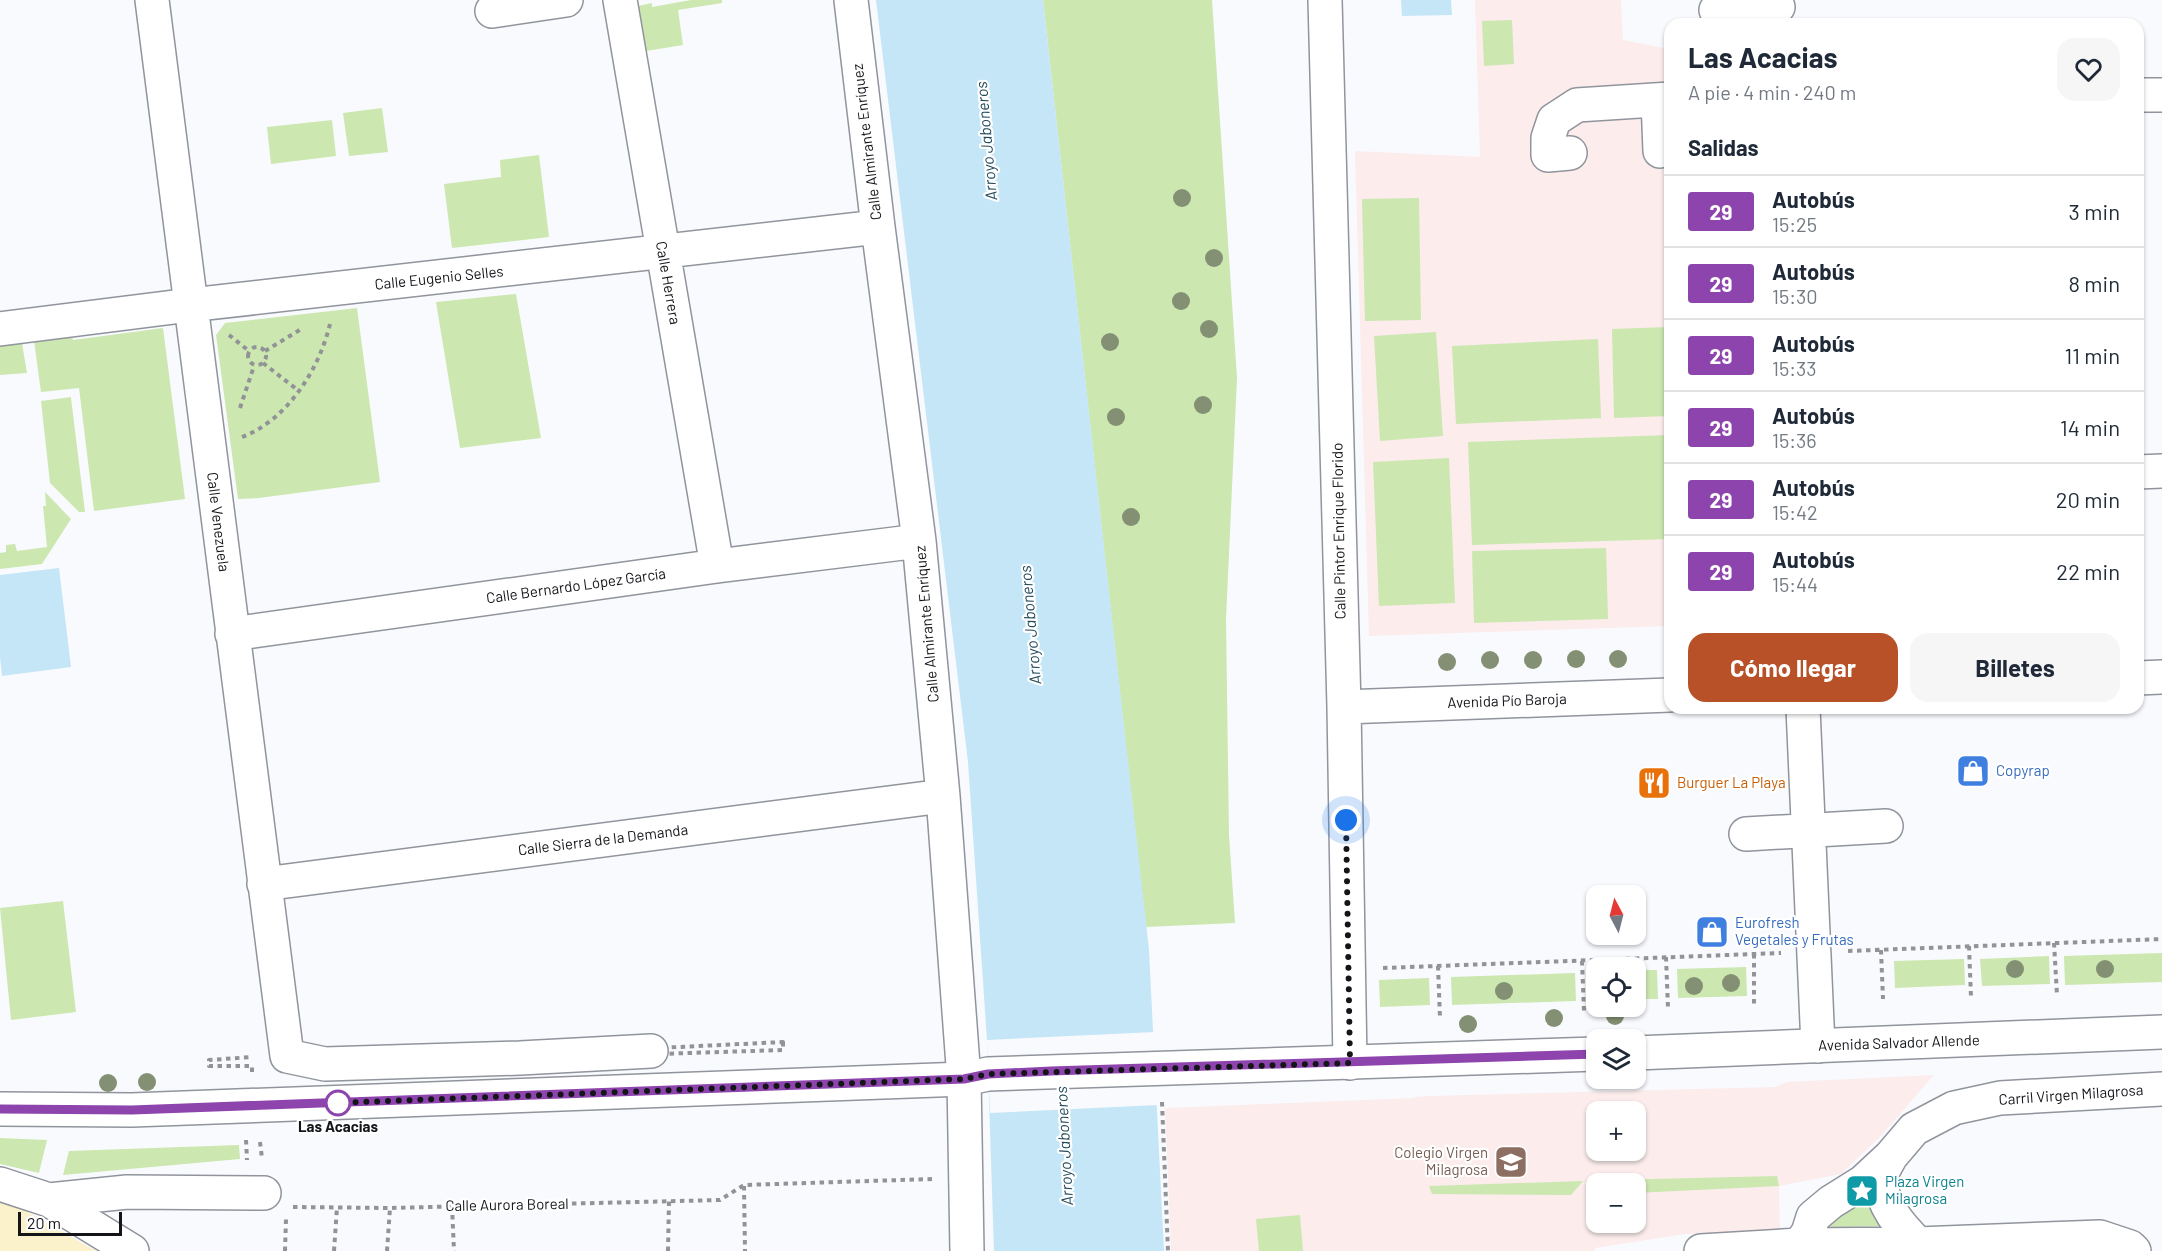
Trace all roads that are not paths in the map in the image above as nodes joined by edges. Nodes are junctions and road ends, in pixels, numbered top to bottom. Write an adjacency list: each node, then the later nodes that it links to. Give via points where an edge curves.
1 (152, 0): 16 (street, Calle Venezuela)
2 (566, 0): 8 (street)
3 (620, 0): 15 (street, Calle Herrera)
4 (850, 0): 14 (street, Calle Almirante Enríquez)
5 (1325, 0): 26 (street, Calle Pintor Enrique Florido)
6 (1716, 10): 7 (street)
7 (1778, 10)
8 (492, 11)
9 (2144, 95): 10 (street)
10 (2162, 95)
11 (1664, 100): 12 (street); 13 (street, via 1577,105 1554,120 1548,138 1548,155)
12 (1660, 150)
13 (1570, 153)
14 (878, 227): 15 (street, Calle Eugenio Selles); 20 (street, Calle Almirante Enríquez)
15 (663, 253): 16 (street, Calle Eugenio Selles); 21 (street, Calle Herrera)
16 (189, 305): 17 (street, Calle Eugenio Selles); 22 (street, Calle Venezuela)
17 (0, 329)
18 (2162, 471): 19 (street)
19 (2144, 472)
20 (919, 541): 21 (street, Calle Bernardo López García); 28 (street, Calle Almirante Enríquez)
21 (717, 566): 22 (street, Calle Bernardo López García)
22 (232, 633): 32 (street, Calle Venezuela)
23 (2162, 677): 24 (street)
24 (2144, 678)
25 (1664, 695): 26 (street, Avenida Pío Baroja)
26 (1344, 707): 38 (street, Calle Pintor Enrique Florido)
27 (1803, 714): 30 (street)
28 (943, 796): 32 (street, Calle Sierra de la Demanda); 39 (street, Calle Almirante Enríquez)
29 (1887, 826): 30 (street)
30 (1808, 830): 31 (street); 34 (street)
31 (1746, 834)
32 (264, 884): 35 (street, Calle Venezuela, via 272,1051 325,1064)
33 (2162, 1032): 34 (street, Avenida Salvador Allende)
34 (1818, 1046): 36 (street, Avenida Salvador Allende)
35 (651, 1051)
36 (1646, 1053)
37 (1586, 1054): 38 (street)
38 (1350, 1063): 39 (street, via 1159,1080)
39 (976, 1076): 41 (street, via 132,1110); 50 (street, Calle Almirante Enríquez, via 966,1177)
40 (2162, 1089): 42 (street, Carril Virgen Milagrosa, via 2000,1098 1954,1108 1914,1129)
41 (0, 1109)
42 (1891, 1156): 47 (street, via 1881,1177 1886,1200 1898,1223); 48 (street, via 1814,1217)
43 (0, 1184): 44 (street)
44 (49, 1200): 45 (street, via 127,1192); 49 (street)
45 (275, 1200)
46 (2136, 1241): 47 (street, via 2100,1237)
47 (1918, 1244): 48 (street)
48 (1799, 1245): 51 (street)
49 (132, 1251)
50 (967, 1251)
51 (1701, 1251)

